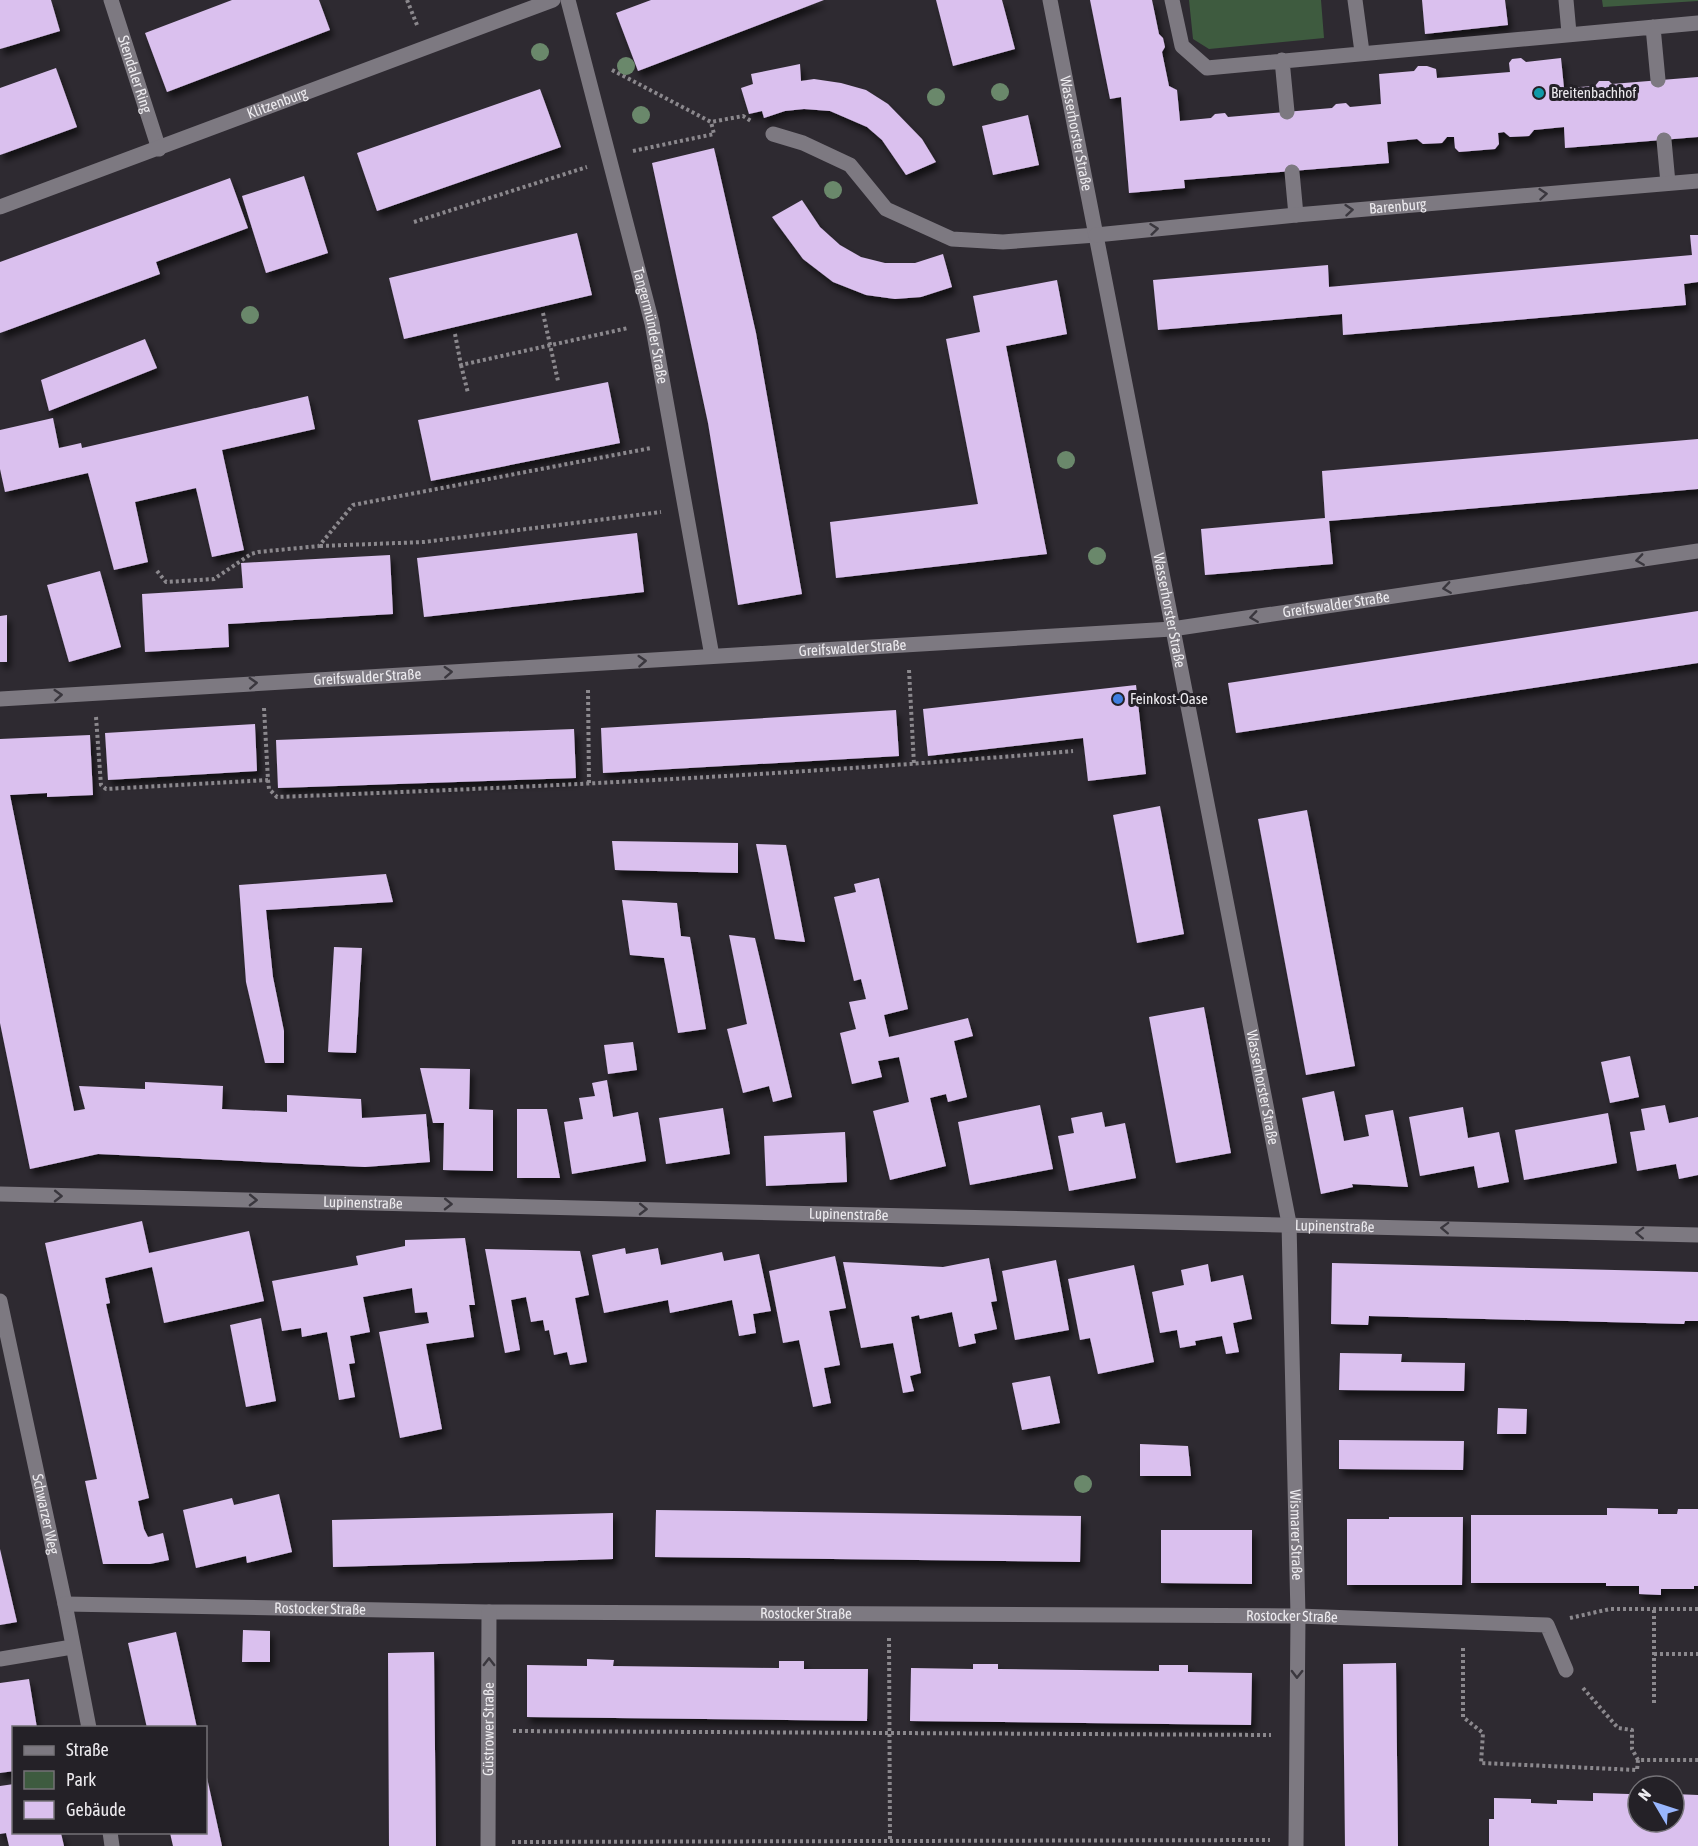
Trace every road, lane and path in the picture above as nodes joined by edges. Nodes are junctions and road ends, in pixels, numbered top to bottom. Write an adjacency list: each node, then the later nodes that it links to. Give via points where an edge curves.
1 (111, 0): 19 (street, Stendaler Ring)
2 (553, 0): 19 (street, Klitzenburg)
3 (568, 0): 12 (street, Tangermünder Straße)
4 (1050, 0): 27 (street, Wasserhorster Straße)
5 (1172, 0): 13 (street, via 1182,46 1207,68)
6 (1355, 0): 11 (street)
7 (1566, 0): 10 (street)
8 (1698, 23): 9 (street)
9 (1653, 27): 10 (street); 14 (street)
10 (1569, 33): 11 (street)
11 (1362, 52): 13 (street)
12 (582, 54): 16 (path); 20 (street, Tangermünder Straße)
13 (1282, 60): 15 (street)
14 (1658, 80)
15 (1287, 112)
16 (711, 122): 17 (path, via 743,116); 20 (path, via 714,134 640,148)
17 (773, 134): 27 (street, Barenburg, via 850,165 886,208 952,239 1003,242)
18 (1664, 140): 23 (street)
19 (159, 150): 24 (street, Klitzenburg)
20 (611, 159): 26 (path); 29 (street, Tangermünder Straße)
21 (1292, 172): 25 (street)
22 (1698, 181): 23 (street, Barenburg)
23 (1668, 183): 25 (street, Barenburg, one-way to 23)
24 (0, 207)
25 (1296, 215): 27 (street, Barenburg, one-way to 25)
26 (414, 222)
27 (1096, 235): 40 (street, Wasserhorster Straße)
28 (543, 313): 31 (path)
29 (652, 322): 31 (path); 35 (street, Tangermünder Straße)
30 (454, 334): 32 (path)
31 (549, 345): 32 (path); 33 (path)
32 (462, 365): 34 (path)
33 (558, 381)
34 (468, 393)
35 (675, 444): 36 (street, Tangermünder Straße); 37 (path, via 353,505)
36 (686, 509): 37 (path, via 424,542); 42 (street, Tangermünder Straße)
37 (319, 546): 39 (path, via 251,554 214,579 166,582)
38 (1698, 551): 40 (street, Greifswalder Straße, one-way to 40)
39 (157, 571)
40 (1172, 628): 41 (street, Greifswalder Straße); 52 (street, Wasserhorster Straße)
41 (908, 644): 42 (street, Greifswalder Straße); 48 (path)
42 (712, 656): 43 (street, Greifswalder Straße, one-way to 42)
43 (587, 664): 44 (street, Greifswalder Straße, one-way to 43); 50 (path)
44 (263, 683): 45 (street, Greifswalder Straße, one-way to 44); 49 (path)
45 (94, 692): 46 (street, Greifswalder Straße, one-way to 45); 49 (path, via 101,785 105,789)
46 (0, 699)
47 (1073, 751): 48 (path)
48 (914, 765): 50 (path)
49 (268, 780): 50 (path, via 269,789 277,797)
50 (589, 785)
51 (0, 1194): 52 (street, Lupinenstraße, one-way to 52)
52 (1289, 1223): 53 (street, Lupinenstraße, one-way to 52); 60 (street, Wismarer Straße)
53 (1698, 1235)
54 (0, 1301): 55 (street, Schwarzer Weg)
55 (65, 1604): 58 (street, Rostocker Straße); 63 (street, Schwarzer Weg)
56 (1654, 1609): 57 (path); 62 (path, via 1600,1610); 64 (path)
57 (1698, 1609)
58 (489, 1612): 59 (street, Rostocker Straße); 70 (street, Güstrower Straße, one-way to 58)
59 (889, 1614): 60 (street, Rostocker Straße); 71 (path)
60 (1298, 1616): 61 (street, Rostocker Straße); 72 (street, Wismarer Straße, one-way to 72)
61 (1463, 1622): 62 (street, Rostocker Straße); 73 (path, via 1463,1717 1482,1733 1481,1763 1637,1770)
62 (1546, 1624): 67 (street)
63 (72, 1647): 66 (street); 69 (street, Schwarzer Weg)
64 (1654, 1654): 65 (path); 68 (path)
65 (1698, 1654)
66 (0, 1659)
67 (1566, 1670): 73 (path, via 1618,1728 1632,1730 1632,1749)
68 (1654, 1703)
69 (88, 1726)
70 (490, 1730): 71 (path); 77 (street, Güstrower Straße)
71 (888, 1732): 72 (path); 75 (path)
72 (1295, 1735): 76 (street, Wismarer Straße)
73 (1638, 1760): 74 (path)
74 (1698, 1760)
75 (890, 1841): 76 (path); 77 (path)
76 (1296, 1843)
77 (488, 1844)

